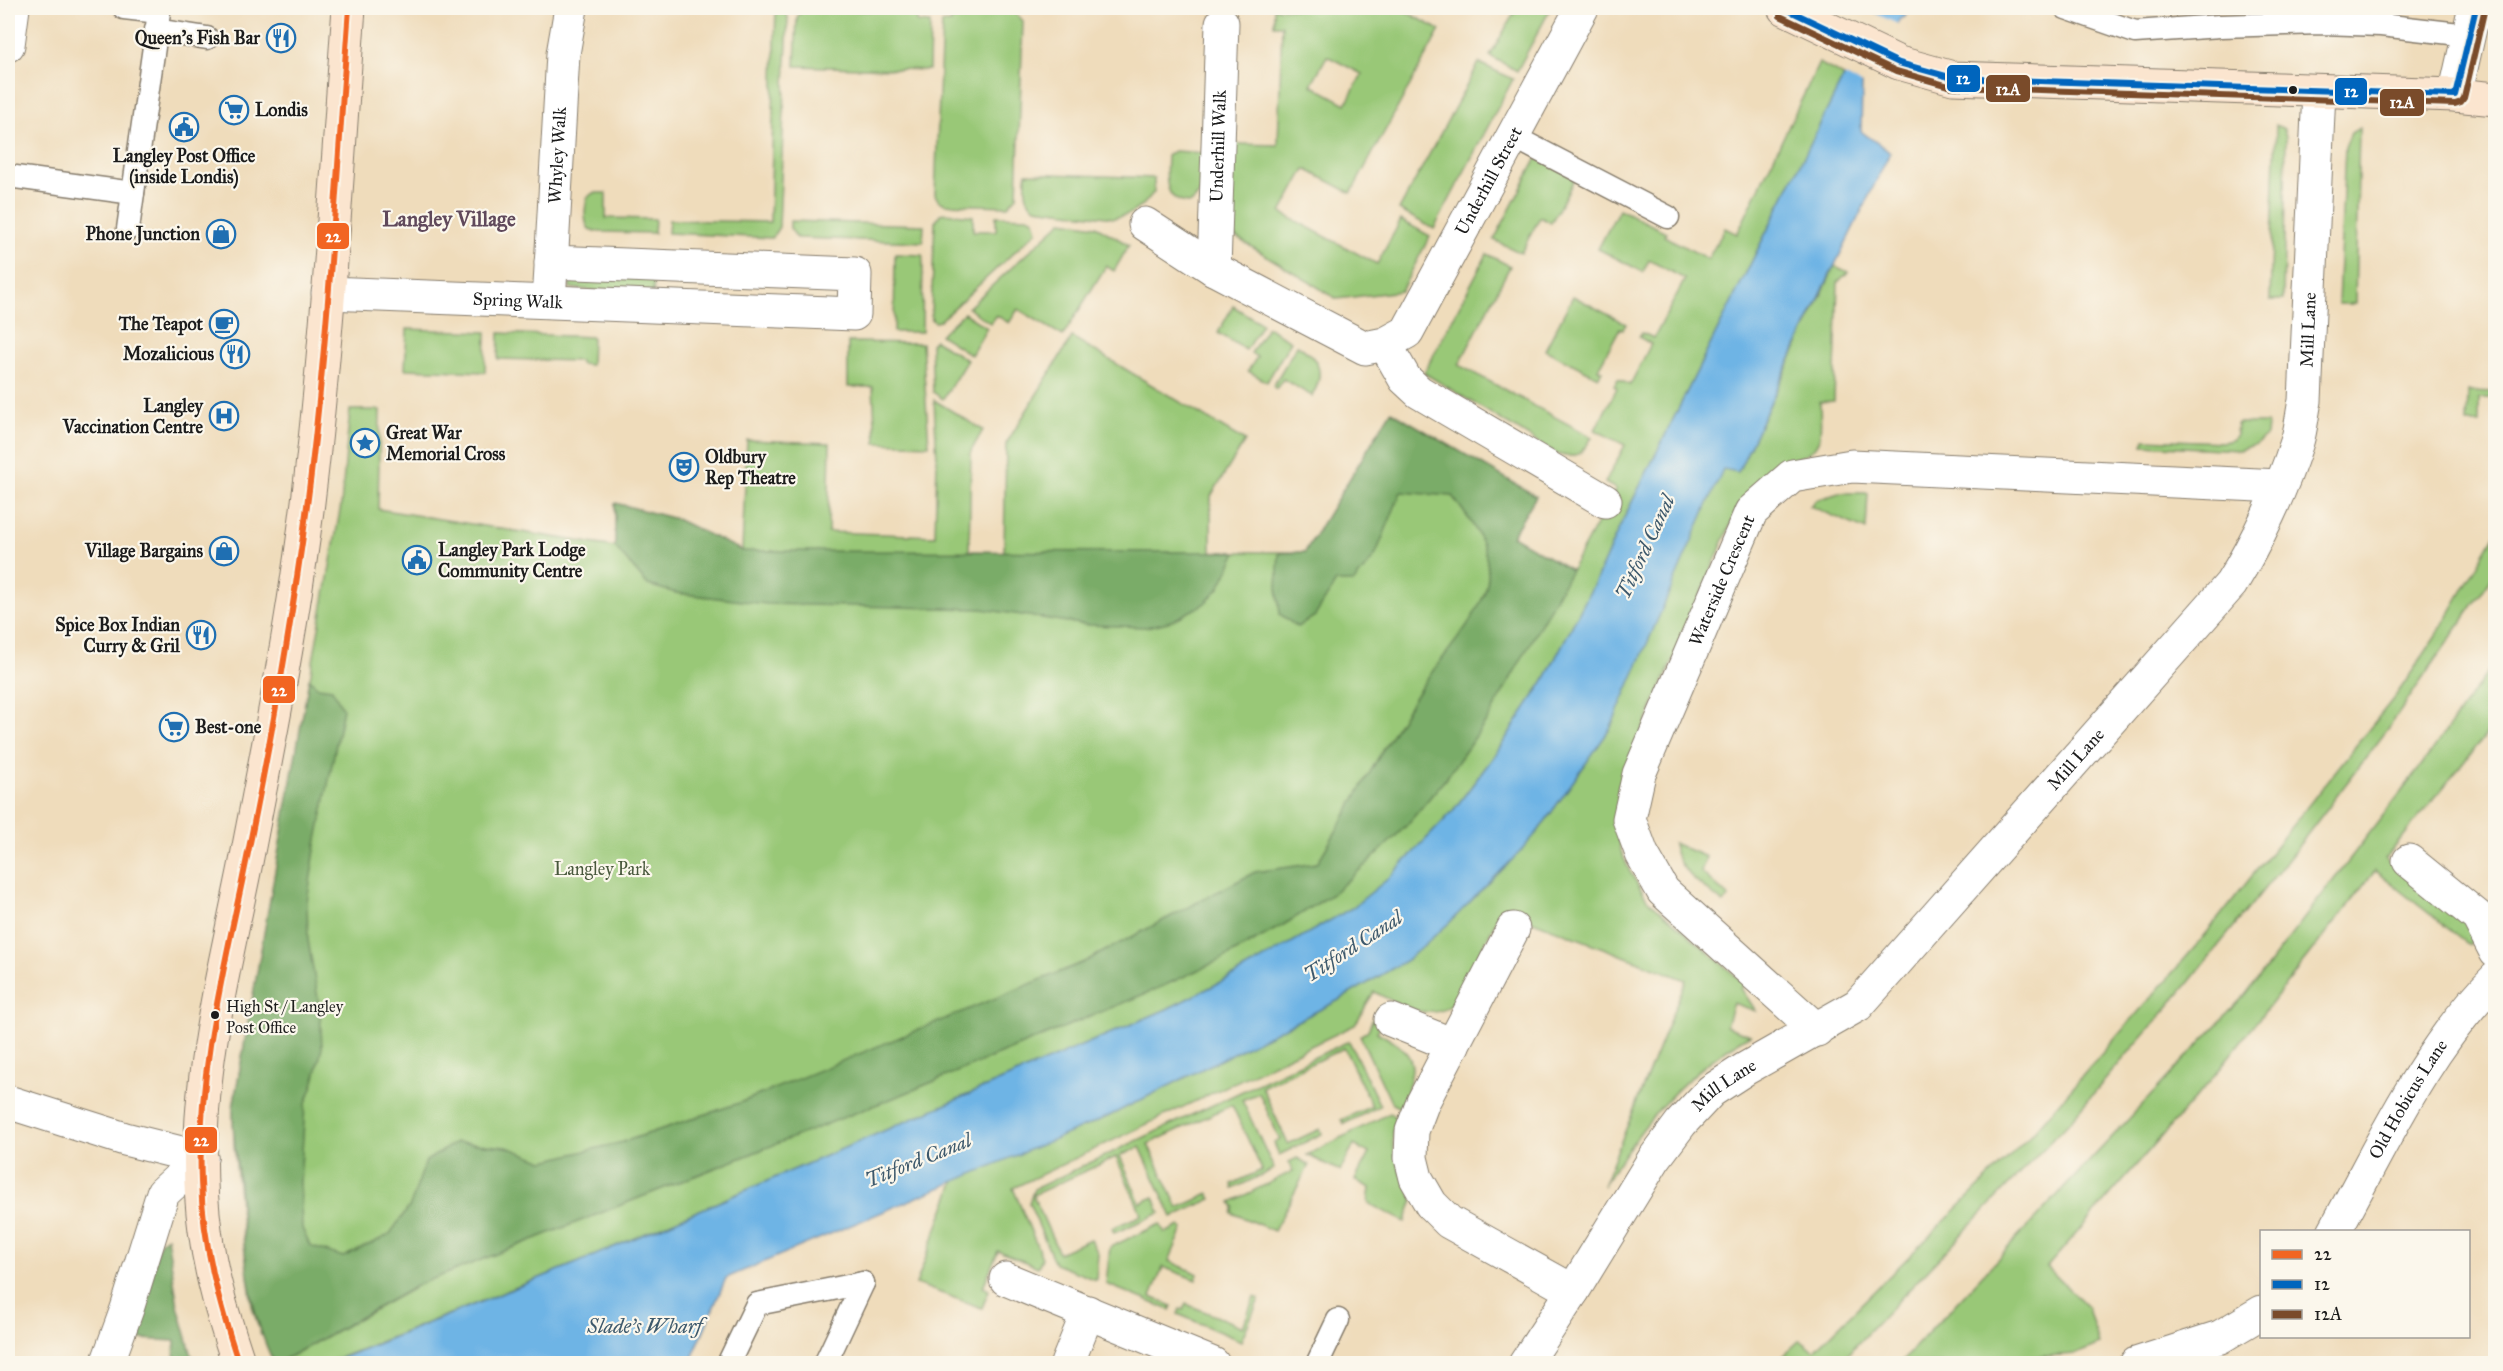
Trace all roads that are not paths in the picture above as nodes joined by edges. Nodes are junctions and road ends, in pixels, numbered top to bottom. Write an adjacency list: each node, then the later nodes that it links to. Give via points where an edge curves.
1 (13, 8): 12 (street)
2 (124, 8): 10 (lane, via 159,12)
3 (349, 8): 25 (main road)
4 (571, 8): 22 (street, Whyley Walk, via 563,54)
5 (1582, 8): 16 (street, Underhill Street)
6 (1784, 8): 13 (main road, via 1899,63 1953,78)
7 (2066, 8): 8 (lane, via 2135,32 2220,26)
8 (2472, 21): 14 (street)
9 (1222, 23): 24 (street, Underhill Walk)
10 (156, 30): 11 (lane); 18 (lane)
11 (207, 38)
12 (8, 45)
13 (2319, 91): 14 (main road); 29 (street, Mill Lane, via 2305,401 2297,442)
14 (2455, 95): 15 (main road)
15 (2496, 99)
16 (1512, 136): 19 (lane); 28 (street, Underhill Street, via 1407,332)
17 (8, 176): 18 (lane)
18 (133, 194): 21 (lane)
19 (1668, 217)
20 (1145, 224): 24 (street)
21 (128, 229)
22 (551, 262): 23 (street, Spring Walk); 26 (street, Whyley Walk)
23 (711, 268): 27 (street); 27 (street, Spring Walk, via 855,274 854,314)
24 (1214, 268): 28 (street, via 1365,348)
25 (328, 293): 26 (street, Spring Walk); 39 (main road, via 308,503 260,788 213,1027)
26 (549, 302): 27 (street, Spring Walk)
27 (709, 308)
28 (1385, 344): 30 (street, via 1405,379 1419,393)
29 (2280, 486): 36 (street, Mill Lane, via 2231,584 1858,1005); 36 (street, Waterside Crescent, via 1852,466 1792,477 1751,512 1639,774 1629,819 1642,854 1664,891)
30 (1605, 501)
31 (2409, 861): 33 (street, via 2478,916)
32 (1513, 929): 37 (street)
33 (2496, 952)
34 (2496, 978): 40 (street, Old Hobicus Lane, via 2478,996 2417,1080)
35 (1391, 1020): 37 (street)
36 (1817, 1030): 42 (street, Mill Lane, via 1711,1091 1681,1123 1654,1159)
37 (1453, 1045): 42 (street, via 1412,1131 1411,1158 1416,1178 1431,1204 1449,1222)
38 (8, 1102): 39 (street)
39 (201, 1158): 46 (street, via 163,1193); 47 (main road, via 204,1228 216,1291)
40 (2335, 1230)
41 (1006, 1279): 43 (street)
42 (1573, 1291): 53 (street, Mill Lane)
43 (1088, 1312): 50 (street); 51 (street)
44 (2260, 1313): 54 (street, via 2220,1337)
45 (1338, 1320): 52 (lane)
46 (107, 1364)
47 (239, 1364)
48 (728, 1364): 49 (lane, via 757,1304 863,1283)
49 (825, 1364)
50 (1067, 1364)
51 (1212, 1364)
52 (1317, 1364)
53 (1525, 1364)
54 (2136, 1364)

